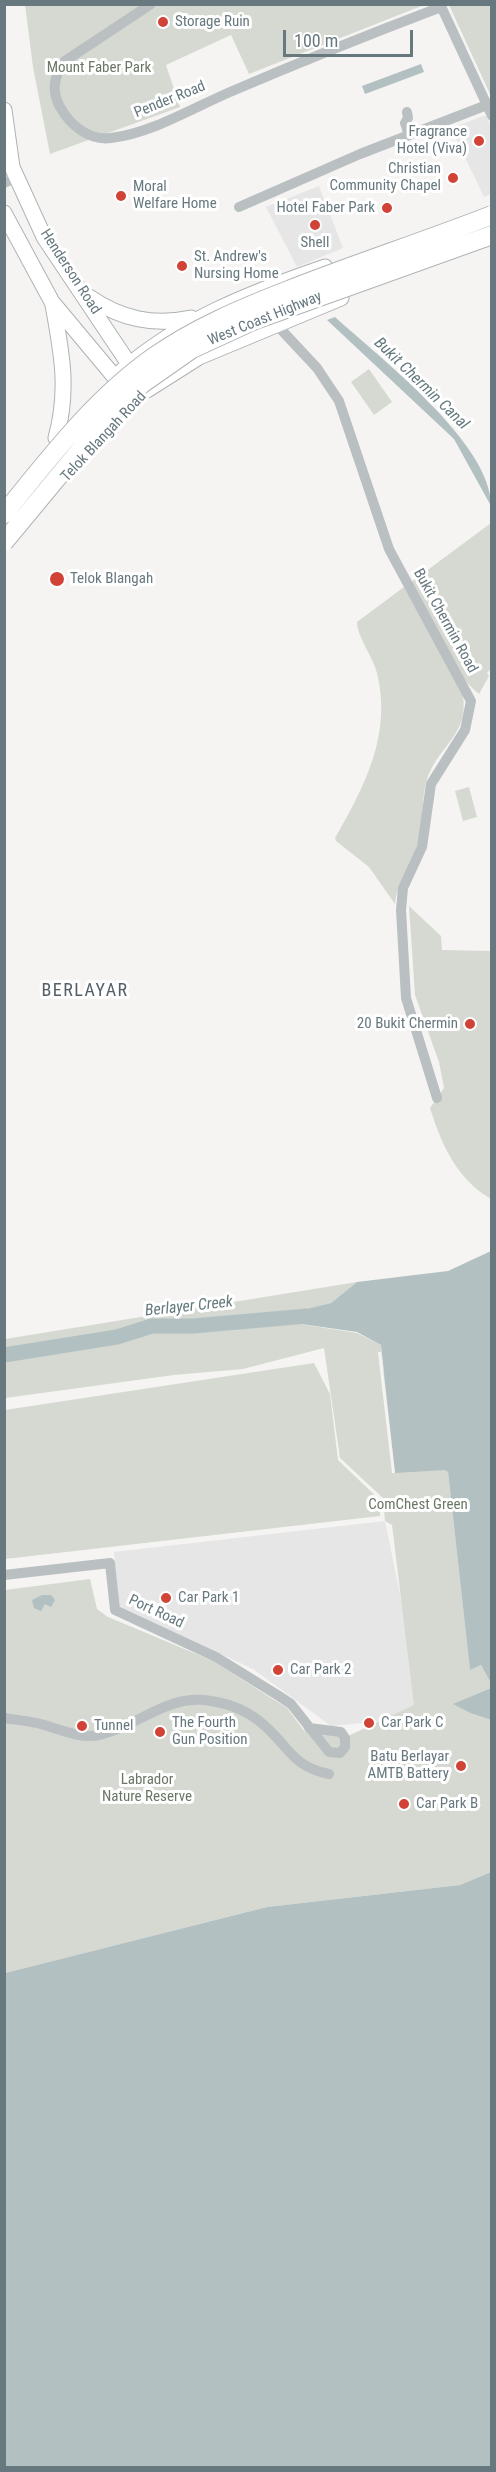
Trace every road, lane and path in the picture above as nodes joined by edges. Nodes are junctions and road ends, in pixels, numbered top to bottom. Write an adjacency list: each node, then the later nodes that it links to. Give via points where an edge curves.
1 (151, 4): 2 (street, Pender Road, via 65,61 58,71 55,95 70,122 87,135 110,138 143,129)
2 (440, 6): 3 (street)
3 (490, 108): 6 (street)
4 (4, 110): 7 (main road, Henderson Road)
5 (407, 115): 6 (street, via 405,123)
6 (413, 133): 8 (street)
7 (9, 174): 14 (main road, Henderson Road, via 44,237)
8 (239, 207)
9 (492, 207): 15 (main road)
10 (492, 215): 23 (highway, West Coast Highway, bridge, via 326,275 184,336 116,387)
11 (6, 218): 16 (main road, Henderson Road)
12 (492, 235): 25 (highway, West Coast Highway, bridge, via 255,320 192,349 115,408)
13 (492, 243): 18 (main road, Telok Blangah Road)
14 (84, 294): 17 (main road, via 139,320 165,322); 19 (main road, Henderson Road)
15 (239, 299): 17 (main road); 18 (street, Bukit Chermin Road, via 255,306)
16 (52, 302): 20 (main road, Henderson Road); 22 (main road, via 65,379)
17 (203, 316): 19 (main road)
18 (276, 324): 21 (main road, Telok Blangah Road, via 199,357); 27 (street, Bukit Chermin Road, via 317,368 339,401 389,549 471,701 465,730 431,784 422,847 403,888 402,899 406,998)
19 (130, 364): 20 (main road); 21 (main road, Henderson Road)
20 (115, 377): 21 (main road, Henderson Road); 22 (main road)
21 (139, 396): 24 (main road, Telok Blangah Road)
22 (56, 438): 23 (main road)
23 (5, 508): 24 (main road, via 15,501 23,503)
24 (33, 517): 26 (main road, Telok Blangah Road)
25 (4, 542)
26 (4, 552)
27 (437, 1098)
28 (4, 1575): 30 (street, Port Road, via 110,1563 115,1610 236,1669 291,1704)
29 (4, 1718): 33 (street, via 89,1736 123,1728 157,1708 183,1700 210,1700 236,1707 264,1725 298,1762)
30 (309, 1728): 31 (street); 32 (street, Port Road)
31 (330, 1732): 32 (street, via 324,1738); 32 (street, via 342,1734 345,1747 337,1754)
32 (325, 1747)
33 (329, 1774)

